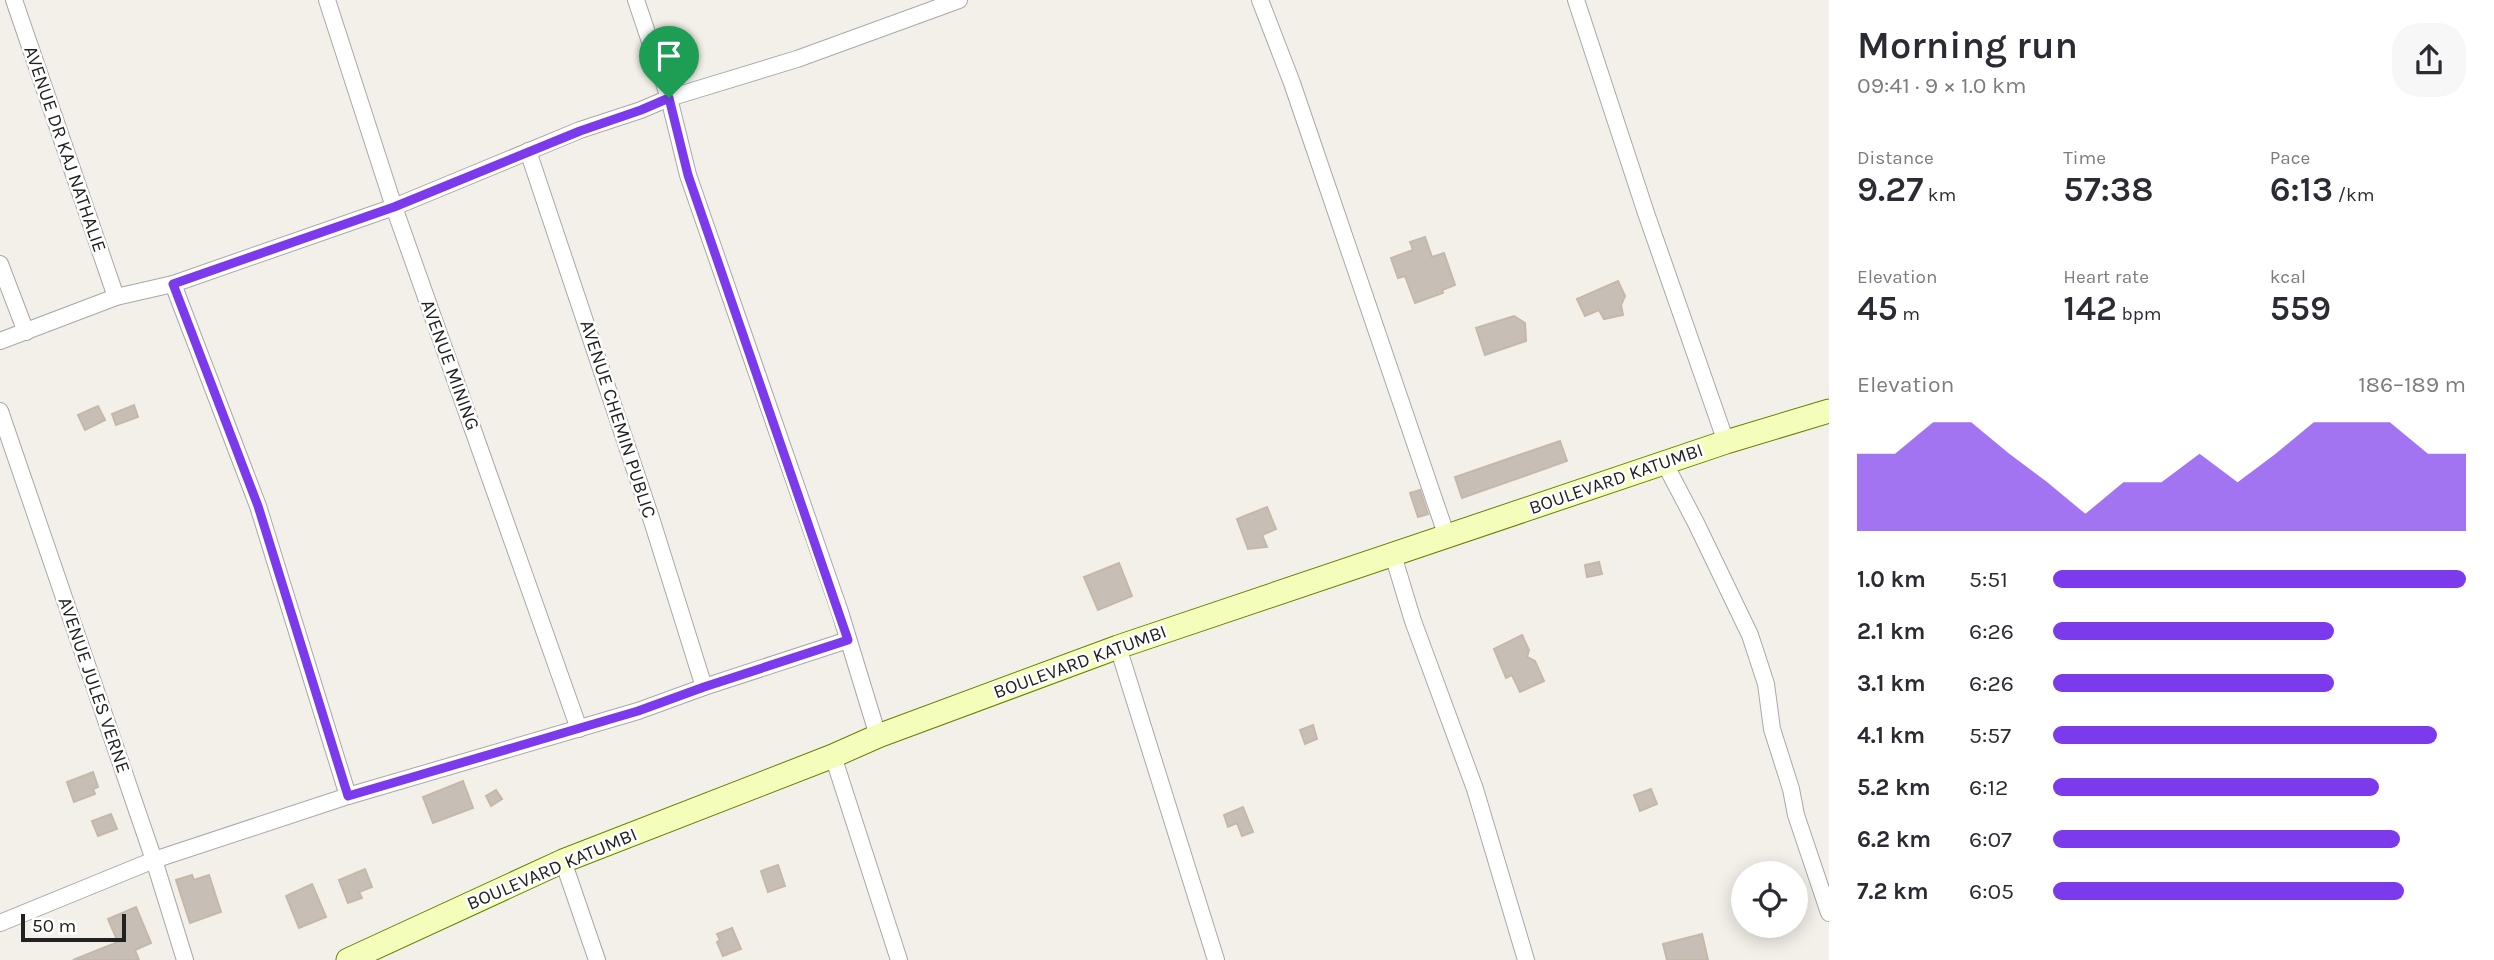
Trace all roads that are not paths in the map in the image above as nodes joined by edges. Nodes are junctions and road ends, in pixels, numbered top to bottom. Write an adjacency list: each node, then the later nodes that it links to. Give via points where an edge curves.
1 (14, 0): 12 (street, AVENUE DR KAJ NATHALIE)
2 (327, 0): 9 (street, AVENUE MINING)
3 (636, 0): 7 (street)
4 (1260, 0): 19 (street, via 1301,107)
5 (1576, 0): 17 (street)
6 (950, 2): 7 (street, via 797,59)
7 (669, 98): 8 (street); 21 (street, via 688,175)
8 (528, 151): 9 (street); 23 (street, AVENUE CHEMIN PUBLIC)
9 (394, 207): 11 (street); 24 (street, AVENUE MINING)
10 (0, 264): 13 (street)
11 (173, 284): 12 (street); 27 (street, via 258,506)
12 (116, 297): 13 (street)
13 (26, 332): 14 (street)
14 (0, 341)
15 (0, 411): 28 (street, AVENUE JULES VERNE)
16 (1827, 417): 17 (street, BOULEVARD KATUMBI)
17 (1726, 442): 18 (street, BOULEVARD KATUMBI)
18 (1665, 464): 19 (street, BOULEVARD KATUMBI); 30 (street, via 1750,635 1796,815)
19 (1447, 537): 20 (street, BOULEVARD KATUMBI)
20 (1392, 555): 22 (street, BOULEVARD KATUMBI); 37 (street, via 1475,789)
21 (848, 640): 23 (street); 25 (street)
22 (1118, 647): 25 (street, BOULEVARD KATUMBI); 36 (street)
23 (704, 687): 24 (street)
24 (579, 729): 27 (street)
25 (877, 736): 26 (street, BOULEVARD KATUMBI)
26 (833, 756): 29 (street, BOULEVARD KATUMBI); 35 (street)
27 (348, 796): 28 (street)
28 (154, 860): 31 (street); 32 (street, AVENUE JULES VERNE)
29 (563, 861): 33 (street, BOULEVARD KATUMBI); 34 (street)
30 (1829, 913)
31 (0, 923)
32 (185, 960)
33 (348, 960)
34 (597, 960)
35 (899, 960)
36 (1216, 960)
37 (1526, 960)

